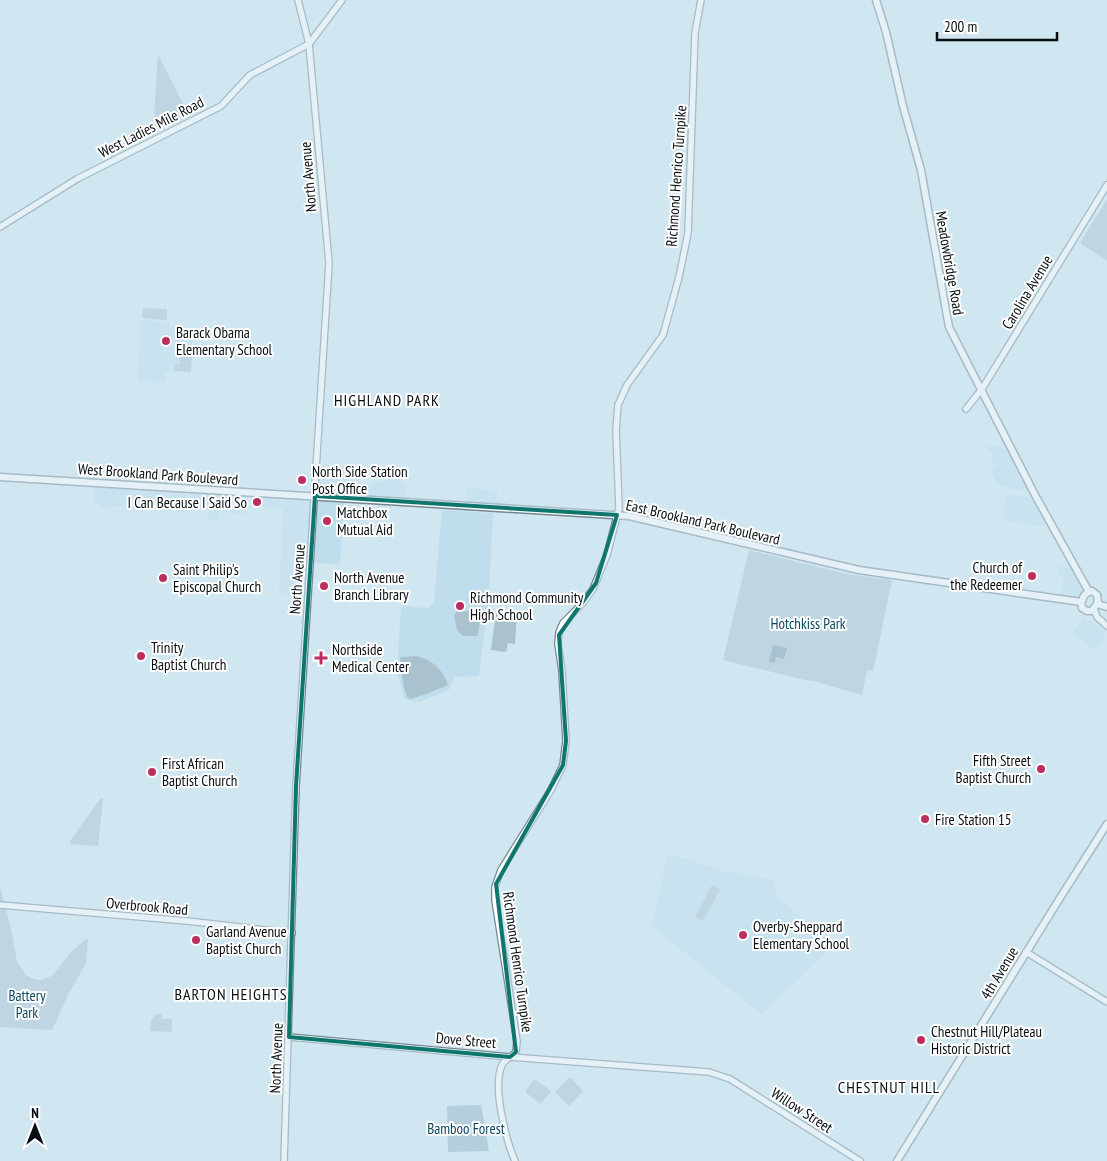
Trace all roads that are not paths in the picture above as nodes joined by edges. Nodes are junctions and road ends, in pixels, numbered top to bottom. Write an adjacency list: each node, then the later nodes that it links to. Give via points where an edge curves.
1 (298, 0): 5 (street, North Avenue)
2 (342, 0): 5 (street)
3 (701, 0): 12 (street, Richmond Henrico Turnpike, via 695,32 687,239 664,332 627,385 618,405 620,505)
4 (876, 0): 8 (main road, Meadowbridge Road, via 921,170 946,318)
5 (309, 44): 7 (street, West Ladies Mile Road, via 250,75 221,106 77,179); 11 (street, North Avenue, via 329,263)
6 (1107, 186): 8 (street, Carolina Avenue)
7 (0, 227)
8 (982, 389): 9 (street, Carolina Avenue); 13 (main road, Meadowbridge Road, via 1035,495)
9 (966, 409)
10 (0, 477): 11 (main road, West Brookland Park Boulevard)
11 (315, 496): 12 (main road, East Brookland Park Boulevard); 20 (street, North Avenue, via 296,786)
12 (617, 515): 14 (main road, East Brookland Park Boulevard, via 642,518 859,570); 24 (street, Richmond Henrico Turnpike, via 607,555 593,590 563,623 558,635 566,741 562,765 551,790 503,865 496,884 495,900 516,1034 516,1052)
13 (1089, 592): 14 (main road); 15 (main road, via 1097,595)
14 (1082, 602): 15 (main road, via 1083,610 1090,612)
15 (1096, 607): 16 (main road); 17 (street, via 1098,617)
16 (1107, 607)
17 (1107, 626)
18 (1107, 824): 21 (main road, 4th Avenue)
19 (0, 905): 20 (street, Overbrook Road)
20 (292, 933): 23 (street, North Avenue)
21 (1026, 952): 22 (street); 29 (main road, 4th Avenue)
22 (1107, 1002)
23 (289, 1037): 24 (street, Dove Street); 26 (street, North Avenue)
24 (510, 1057): 25 (street, Dove Street, via 709,1072); 27 (street, Richmond Henrico Turnpike, via 502,1065 498,1082 506,1137)
25 (730, 1079): 28 (street, Willow Street)
26 (284, 1161)
27 (515, 1161)
28 (860, 1161)
29 (897, 1161)

